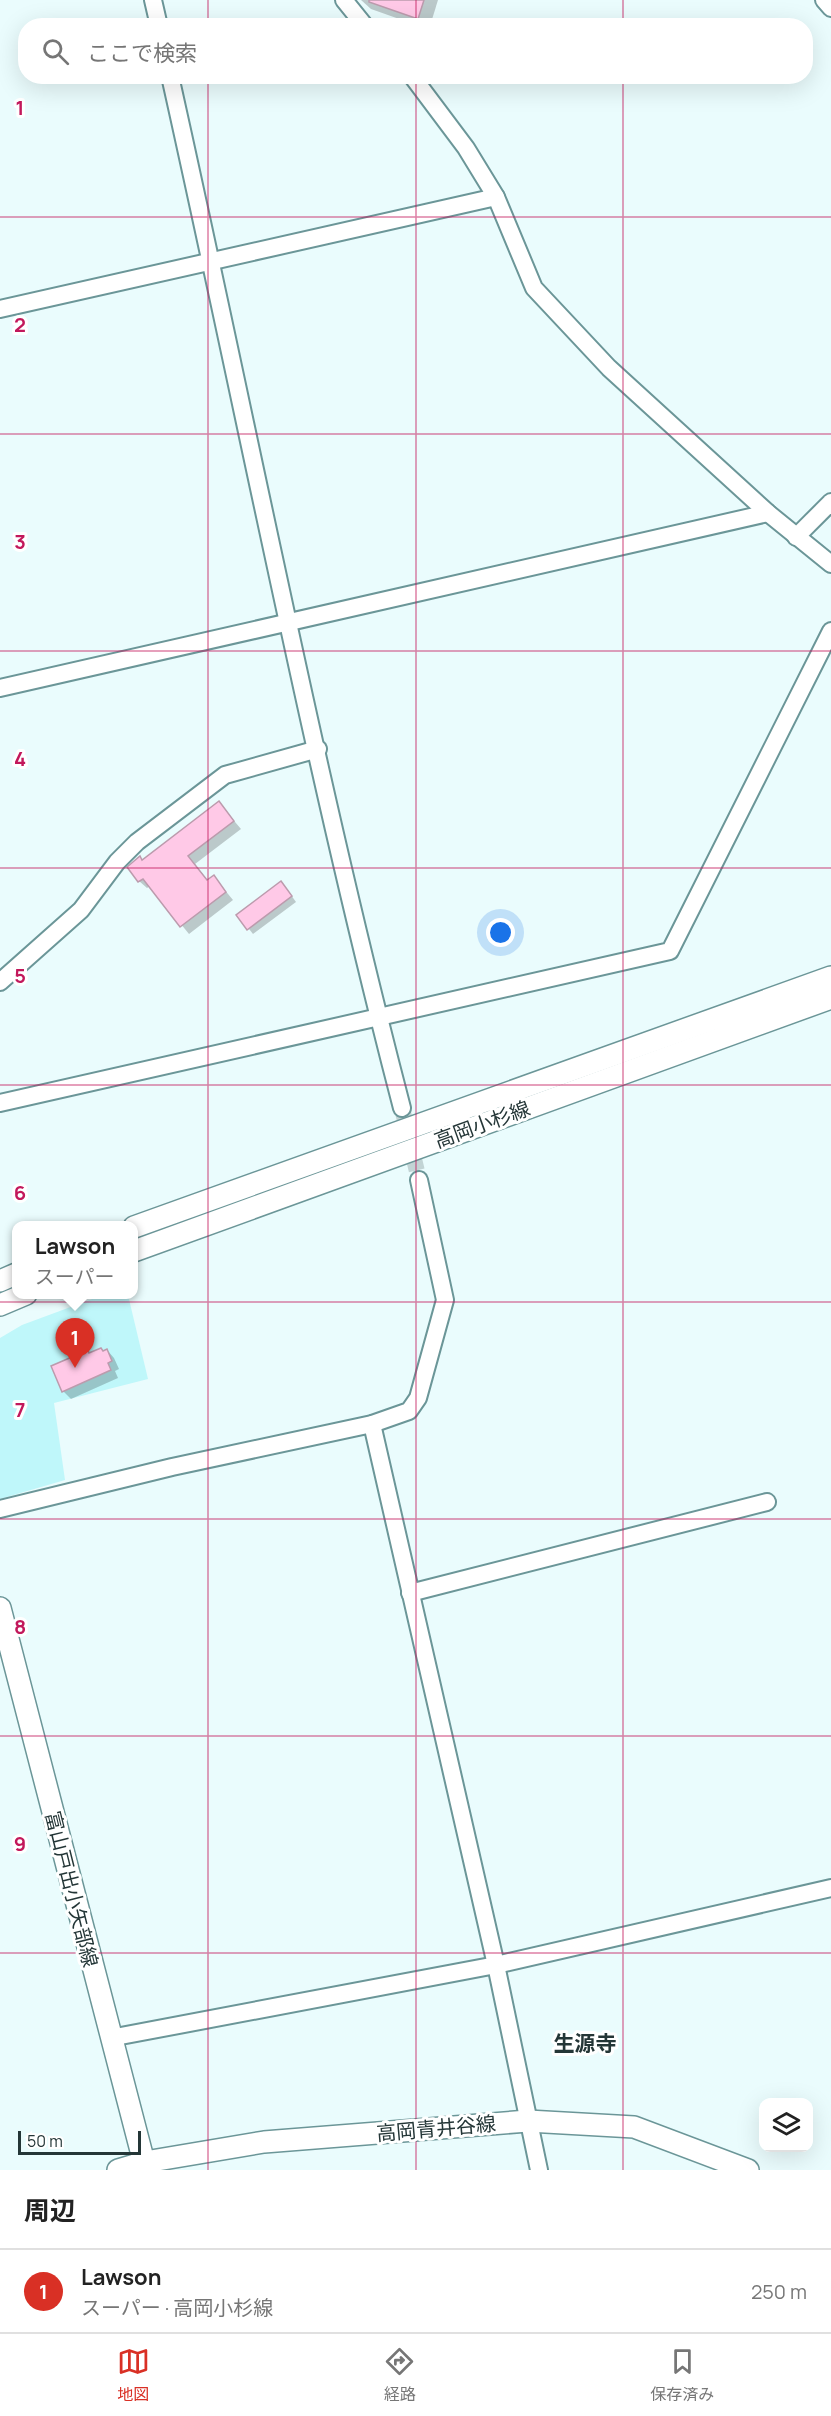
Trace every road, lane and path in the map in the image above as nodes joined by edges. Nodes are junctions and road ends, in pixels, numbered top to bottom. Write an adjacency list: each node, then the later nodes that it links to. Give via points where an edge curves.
1 (153, 0): 5 (street)
2 (344, 0): 6 (street)
3 (824, 0): 4 (street)
4 (831, 8)
5 (157, 18)
6 (359, 18)
7 (172, 84): 10 (street)
8 (418, 84): 9 (street, via 466,148)
9 (496, 197): 10 (street); 13 (street, via 534,288 609,368)
10 (212, 262): 11 (street); 16 (street)
11 (0, 309)
12 (831, 502): 14 (street)
13 (768, 513): 14 (street); 16 (street)
14 (796, 537): 15 (street)
15 (831, 564)
16 (290, 624): 18 (street); 19 (street)
17 (831, 631): 23 (street, via 670,951)
18 (0, 688)
19 (318, 749): 21 (street, via 225,775 137,842 81,910); 23 (street)
20 (831, 977): 27 (main road, 高岡小杉線)
21 (0, 982)
22 (831, 998): 28 (main road, 高岡小杉線)
23 (379, 1017): 24 (street); 25 (street)
24 (0, 1103)
25 (402, 1108)
26 (419, 1180): 31 (street, via 445,1300 418,1398 409,1412)
27 (138, 1226)
28 (138, 1250)
29 (14, 1299): 30 (main road)
30 (0, 1305)
31 (372, 1424): 33 (street); 34 (street)
32 (767, 1502): 34 (street)
33 (0, 1509)
34 (410, 1593): 37 (street)
35 (0, 1608): 38 (main road, 富山戸出小矢部線)
36 (831, 1888): 37 (street)
37 (496, 1965): 38 (street); 39 (street)
38 (110, 2038): 40 (main road, 富山戸出小矢部線)
39 (528, 2121): 40 (main road, 高岡青井谷線, via 264,2142); 42 (street); 43 (main road, 高岡青井谷線, via 634,2127)
40 (146, 2166): 41 (main road, 高岡青井谷線)
41 (118, 2170)
42 (539, 2170)
43 (748, 2170)

